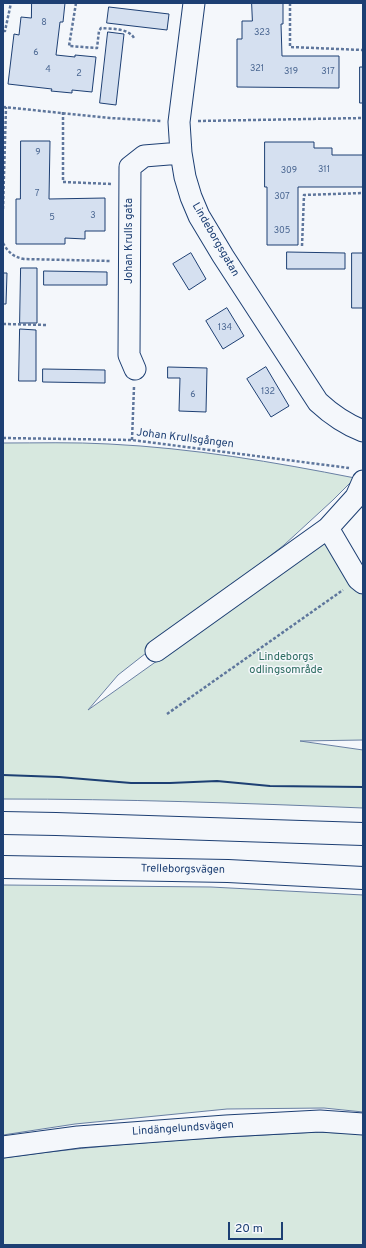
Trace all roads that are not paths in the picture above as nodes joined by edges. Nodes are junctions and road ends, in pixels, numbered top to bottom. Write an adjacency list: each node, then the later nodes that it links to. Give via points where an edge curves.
1 (194, 3): 2 (street, Lindeborgsgatan, via 179,122)
2 (181, 153): 3 (street, Johan Krulls gata, via 144,156 130,167 129,355); 4 (street, Lindeborgsgatan, via 191,197 226,263 318,402 332,415)
3 (135, 369)
4 (363, 431)
5 (359, 475): 6 (street, via 356,497)
6 (328, 528): 7 (street); 8 (street)
7 (361, 581)
8 (156, 651)
9 (3, 823): 10 (highway)
10 (363, 834)
11 (3, 867): 12 (highway, Trelleborgsvägen, via 228,871)
12 (363, 878)
13 (363, 1124): 14 (street, Lindängelundsvägen, via 320,1121 226,1126 78,1136)
14 (3, 1147)

